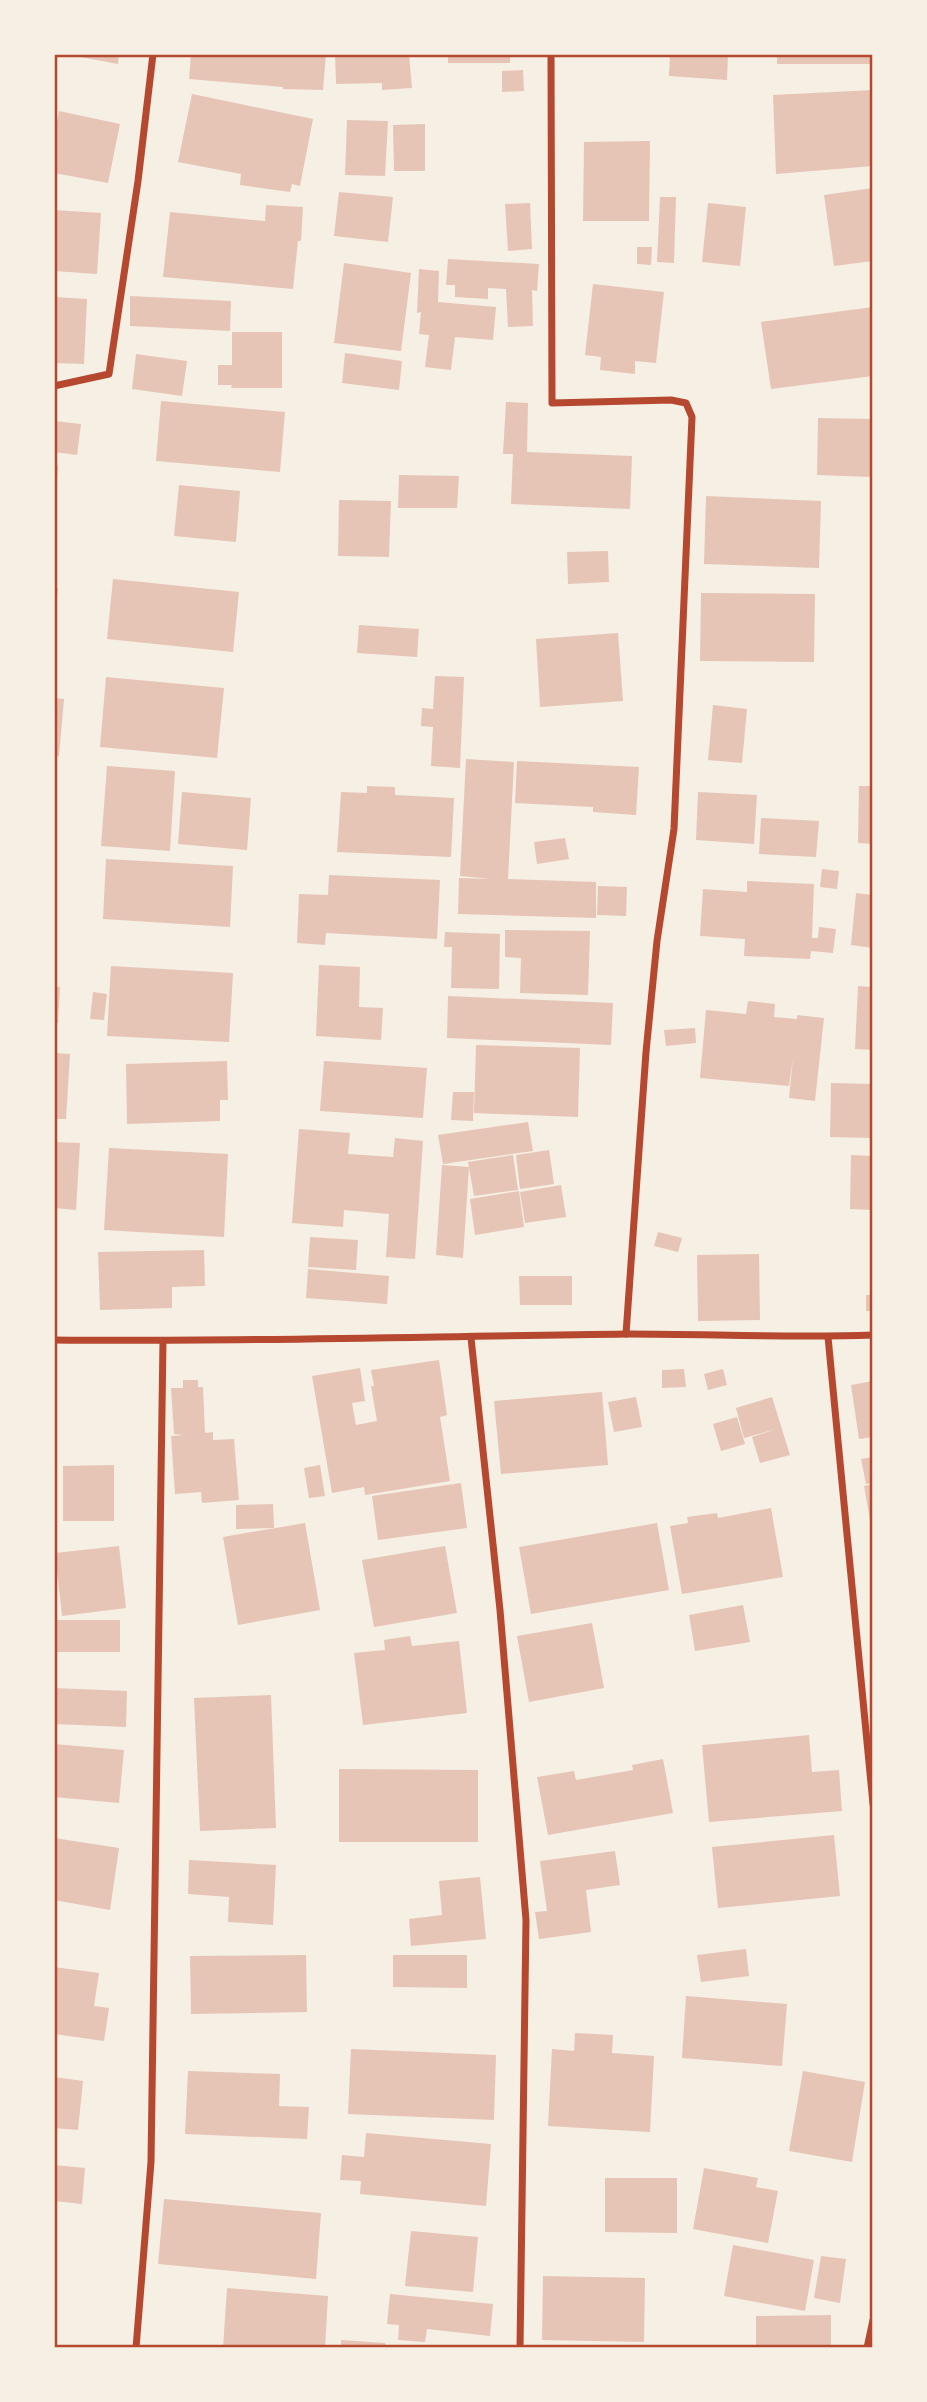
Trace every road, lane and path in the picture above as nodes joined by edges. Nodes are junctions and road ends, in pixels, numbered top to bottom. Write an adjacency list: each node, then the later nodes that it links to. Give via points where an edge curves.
1 (153, 54): 3 (street, via 109,374)
2 (551, 54): 4 (street, via 552,403 671,400 687,403 692,417 674,829 651,996)
3 (54, 386)
4 (626, 1334): 6 (street); 7 (street)
5 (873, 1335): 6 (street)
6 (828, 1336): 10 (street)
7 (471, 1338): 9 (street); 13 (street, via 526,1920)
8 (54, 1340): 9 (street)
9 (163, 1341): 12 (street, via 151,2162)
10 (873, 1804)
11 (873, 2320): 14 (street)
12 (136, 2348)
13 (520, 2348)
14 (867, 2348)

